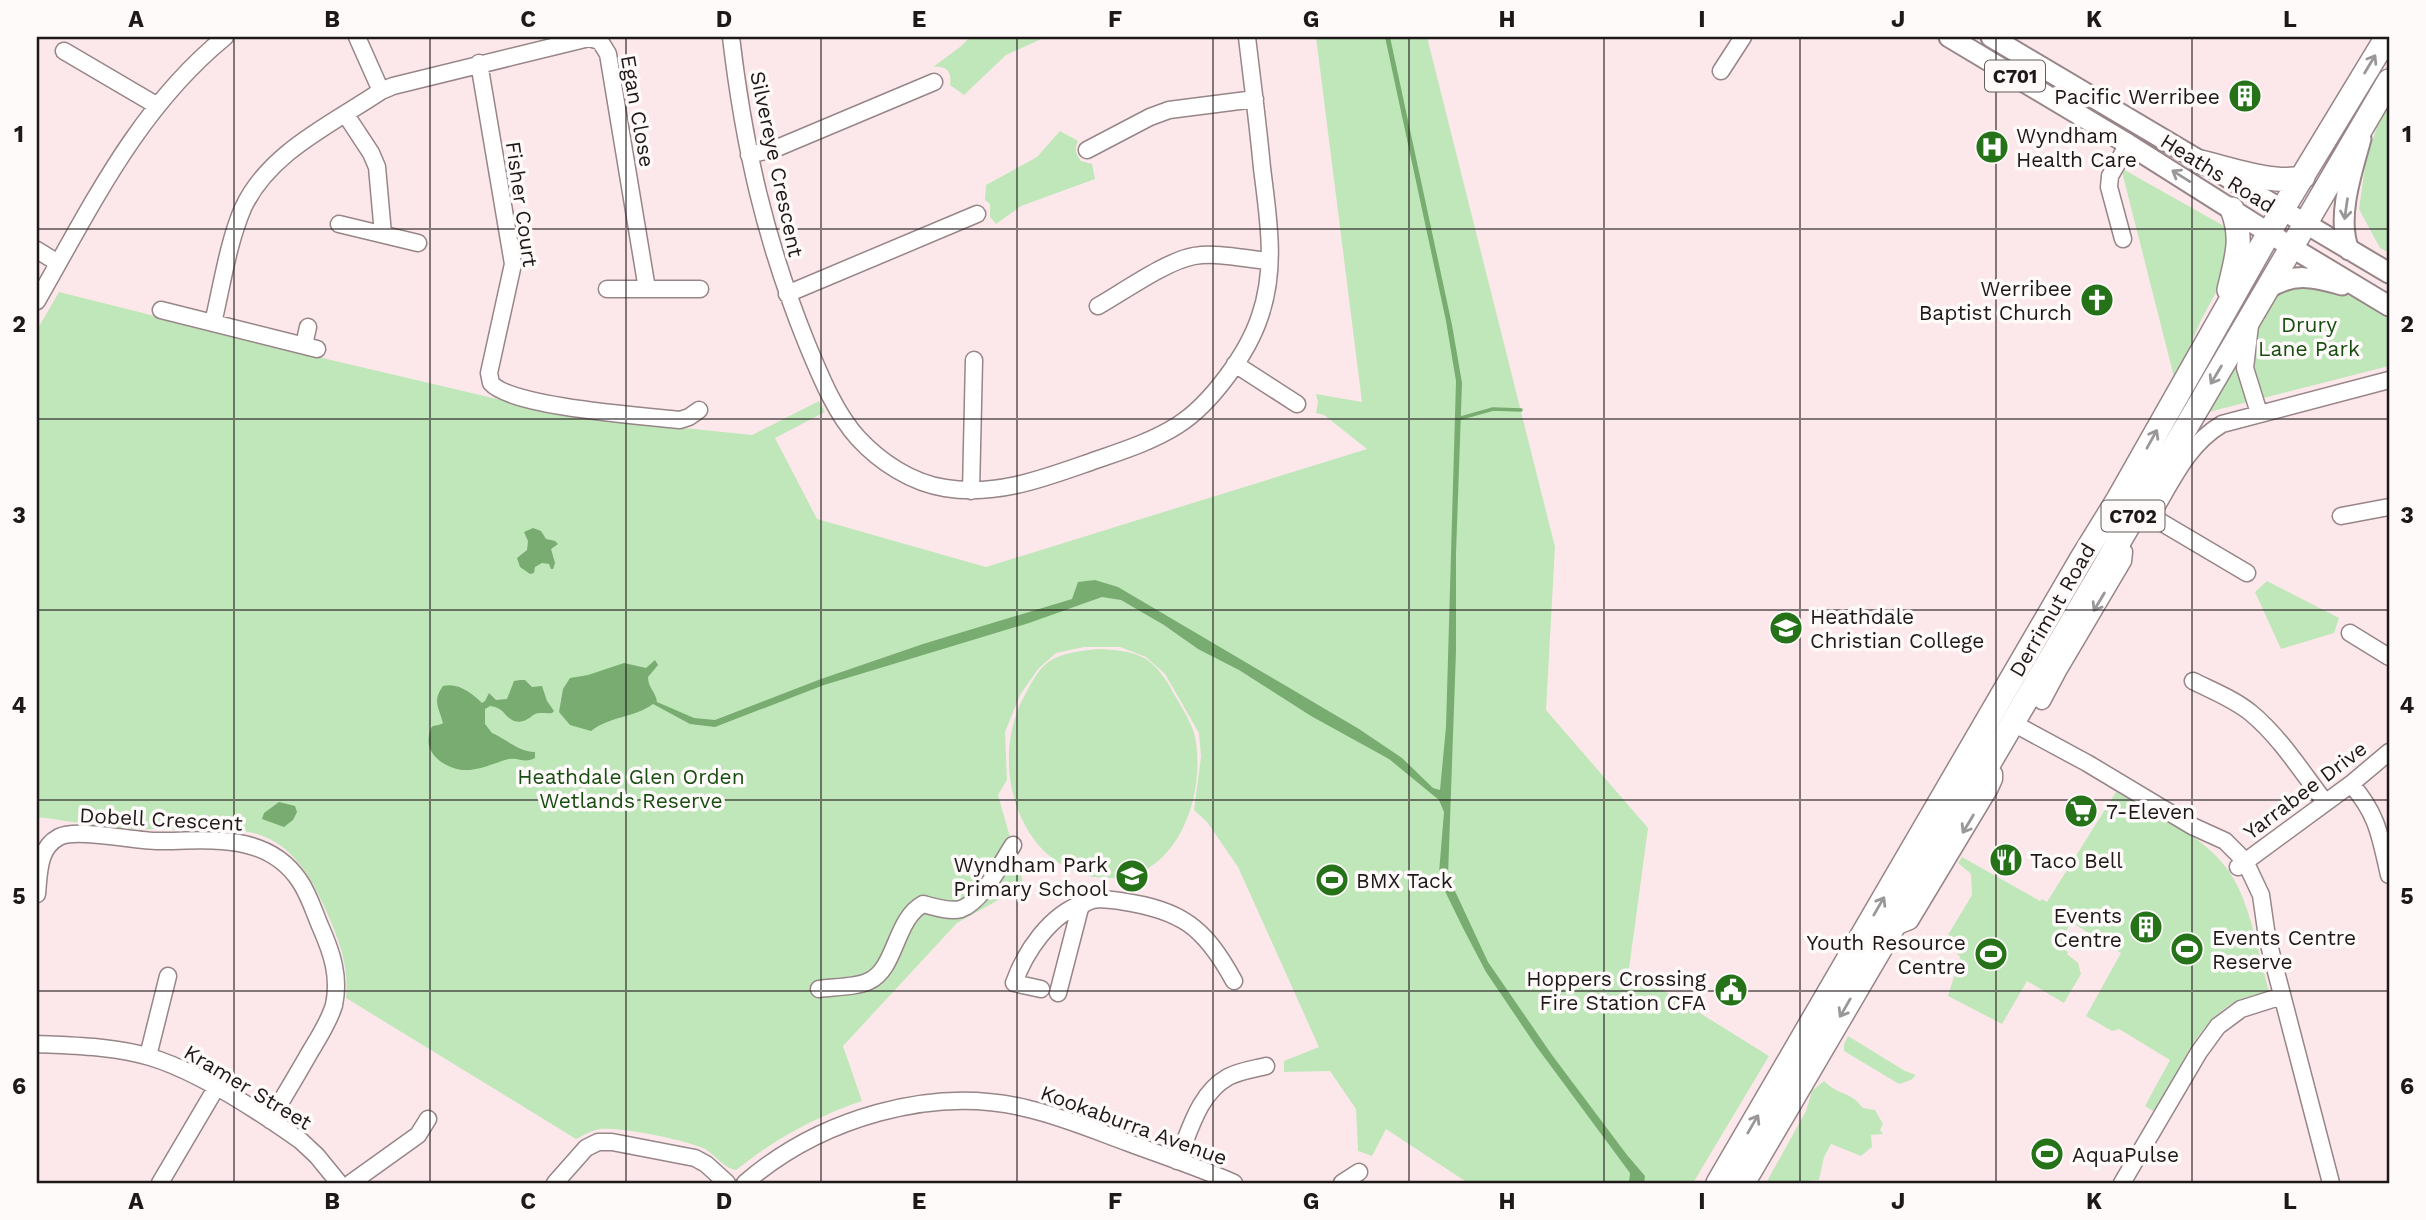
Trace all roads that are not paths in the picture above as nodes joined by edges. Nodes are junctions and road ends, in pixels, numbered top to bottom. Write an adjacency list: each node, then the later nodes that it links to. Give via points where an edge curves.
1 (225, 37): 16 (street)
2 (357, 37): 14 (street)
3 (731, 37): 22 (street, Silvereye Crescent)
4 (1247, 37): 15 (street, Silvereye Crescent)
5 (1742, 37): 11 (street)
6 (1949, 37): 20 (main road, Heaths Road / C701)
7 (1991, 37): 17 (main road, Heaths Road / C701)
8 (2386, 37): 24 (highway, Derrimut Road / C702, one-way to 8)
9 (64, 51): 16 (street)
10 (480, 64): 14 (street, Egan Close); 41 (street, Egan Close, via 583,39 603,44); 58 (street, Fisher Court, via 513,264 489,373 491,383 505,393 576,409 680,420)
11 (1721, 71)
12 (2389, 81): 19 (highway, Derrimut Road / C702)
13 (934, 82): 22 (street, via 777,148)
14 (381, 91): 18 (street, Egan Close)
15 (1255, 99): 21 (street, via 1169,110); 37 (street, Silvereye Crescent, via 1271,233)
16 (156, 105): 38 (street)
17 (2107, 106): 20 (main road, via 2127,127); 23 (main road, Heaths Road / C701)
18 (346, 115): 31 (street, via 377,167); 52 (street, Egan Close, via 285,155 254,189 236,228)
19 (2366, 121): 28 (highway, Derrimut Road / C702); 36 (main road, one-way to 36, via 2343,225)
20 (2128, 144): 25 (main road, Heaths Road / C701, one-way to 20); 32 (street, via 2110,176 2109,187)
21 (1087, 150)
22 (749, 155): 45 (street, Silvereye Crescent, via 763,220)
23 (2200, 162): 24 (highway, via 2260,176); 26 (main road, Heaths Road / C701)
24 (2303, 177): 26 (highway, Derrimut Road / C702)
25 (2232, 209): 30 (main road, Heaths Road / C701); 50 (highway, via 2240,240)
26 (2282, 210): 28 (main road, Heaths Road / C701); 30 (highway, Derrimut Road / C702)
27 (977, 214): 45 (street)
28 (2305, 223): 34 (highway, Derrimut Road / C702); 36 (main road, Heaths Road / C701)
29 (339, 224): 31 (street)
30 (2270, 232): 34 (main road, Heaths Road / C701); 50 (highway, Derrimut Road / C702)
31 (383, 234): 33 (street)
32 (2123, 239)
33 (418, 243)
34 (2291, 247): 43 (highway, Derrimut Road / C702); 44 (main road, Heaths Road / C701)
35 (37, 250): 38 (street)
36 (2349, 250): 39 (main road, Heaths Road / C701)
37 (1269, 261): 47 (street, via 1222,256 1180,259); 55 (street, Silvereye Crescent, via 1260,317)
38 (58, 263): 46 (street)
39 (2389, 273)
40 (607, 289): 41 (street)
41 (647, 289): 42 (street)
42 (700, 289)
43 (2267, 289): 44 (main road, via 2287,278 2305,277); 51 (highway, Derrimut Road / C702)
44 (2367, 292): 48 (main road, Heaths Road / C701)
45 (787, 294): 60 (street, Silvereye Crescent, via 816,364 856,437 892,467 918,480)
46 (37, 301)
47 (1098, 306)
48 (2389, 306)
49 (160, 310): 52 (street)
50 (2225, 310): 62 (highway, Derrimut Road / C702, one-way to 50)
51 (2251, 316): 59 (street, via 2245,368); 62 (highway, Derrimut Road / C702, one-way to 62)
52 (213, 323): 53 (street, via 311,347)
53 (308, 327)
54 (974, 360): 60 (street)
55 (1235, 365): 57 (street); 60 (street, Silvereye Crescent, via 1181,424 1143,444 1020,484)
56 (2389, 380): 59 (street)
57 (1297, 404)
58 (699, 410)
59 (2259, 413): 62 (street, via 2222,424 2204,435)
60 (971, 491)
61 (2389, 507): 63 (street)
62 (2136, 508): 64 (highway, Derrimut Road / C702); 65 (highway, Derrimut Road / C702); 66 (street)
63 (2342, 516)
64 (2116, 545): 65 (highway, via 2103,543); 69 (highway, Derrimut Road / C702, one-way to 69)
65 (2082, 558): 72 (highway, Derrimut Road / C702)
66 (2247, 573)
67 (2350, 633): 68 (street)
68 (2389, 657)
69 (2051, 669): 71 (street); 72 (highway, Derrimut Road / C702)
70 (2193, 681): 77 (street, via 2253,715)
71 (2042, 701)
72 (2007, 716): 74 (highway, Derrimut Road / C702); 76 (highway, Derrimut Road / C702); 79 (street, via 2225,841)
73 (2389, 752): 75 (street, Yarrabee Drive)
74 (1985, 767): 76 (highway, via 1970,768); 90 (highway, Derrimut Road / C702, one-way to 90, via 1890,929)
75 (2351, 784): 77 (street, Yarrabee Drive); 80 (street, via 2375,820)
76 (1949, 787): 90 (highway, Derrimut Road / C702, one-way to 76)
77 (2325, 802): 79 (street, Yarrabee Drive)
78 (1013, 845): 85 (street, via 985,889 961,909 923,904 916,908 885,965 869,982)
79 (2241, 864): 88 (street, via 2261,895)
80 (2389, 875)
81 (37, 894): 95 (street, Dobell Crescent, via 44,851 58,837 72,833 139,840 239,841 268,852 293,872 330,948 336,993 324,1028)
82 (1084, 903): 84 (street, via 1112,899 1151,905 1180,916 1198,930); 86 (street, via 1073,906 1052,924 1023,960 1014,983); 87 (street, via 1076,916)
83 (167, 976): 91 (street)
84 (1234, 981)
85 (819, 989)
86 (1041, 989)
87 (1058, 993)
88 (2282, 996): 108 (street, via 2241,1009 2218,1026); 109 (street)
89 (37, 1044): 91 (street, Kramer Street, via 108,1048)
90 (1808, 1049): 106 (highway, Derrimut Road / C702, one-way to 90); 107 (highway, Derrimut Road / C702)
91 (148, 1056): 93 (street, Kramer Street)
92 (1266, 1066): 96 (street, via 1218,1084 1201,1103)
93 (216, 1088): 95 (street, Kramer Street); 98 (street)
94 (428, 1119): 100 (street, via 418,1135)
95 (270, 1120): 99 (street, Kramer Street, via 310,1148)
96 (1177, 1161): 103 (street, Kookaburra Avenue, via 1027,1108 989,1103 922,1104 878,1112 819,1134); 104 (street, Kookaburra Avenue)
97 (1359, 1172): 105 (street)
98 (160, 1183)
99 (340, 1183)
100 (351, 1183)
101 (555, 1183): 102 (street, via 586,1148 606,1141 695,1158)
102 (727, 1183)
103 (746, 1183)
104 (1234, 1183)
105 (1342, 1183)
106 (1718, 1183)
107 (1743, 1183)
108 (2122, 1183)
109 (2329, 1183)

